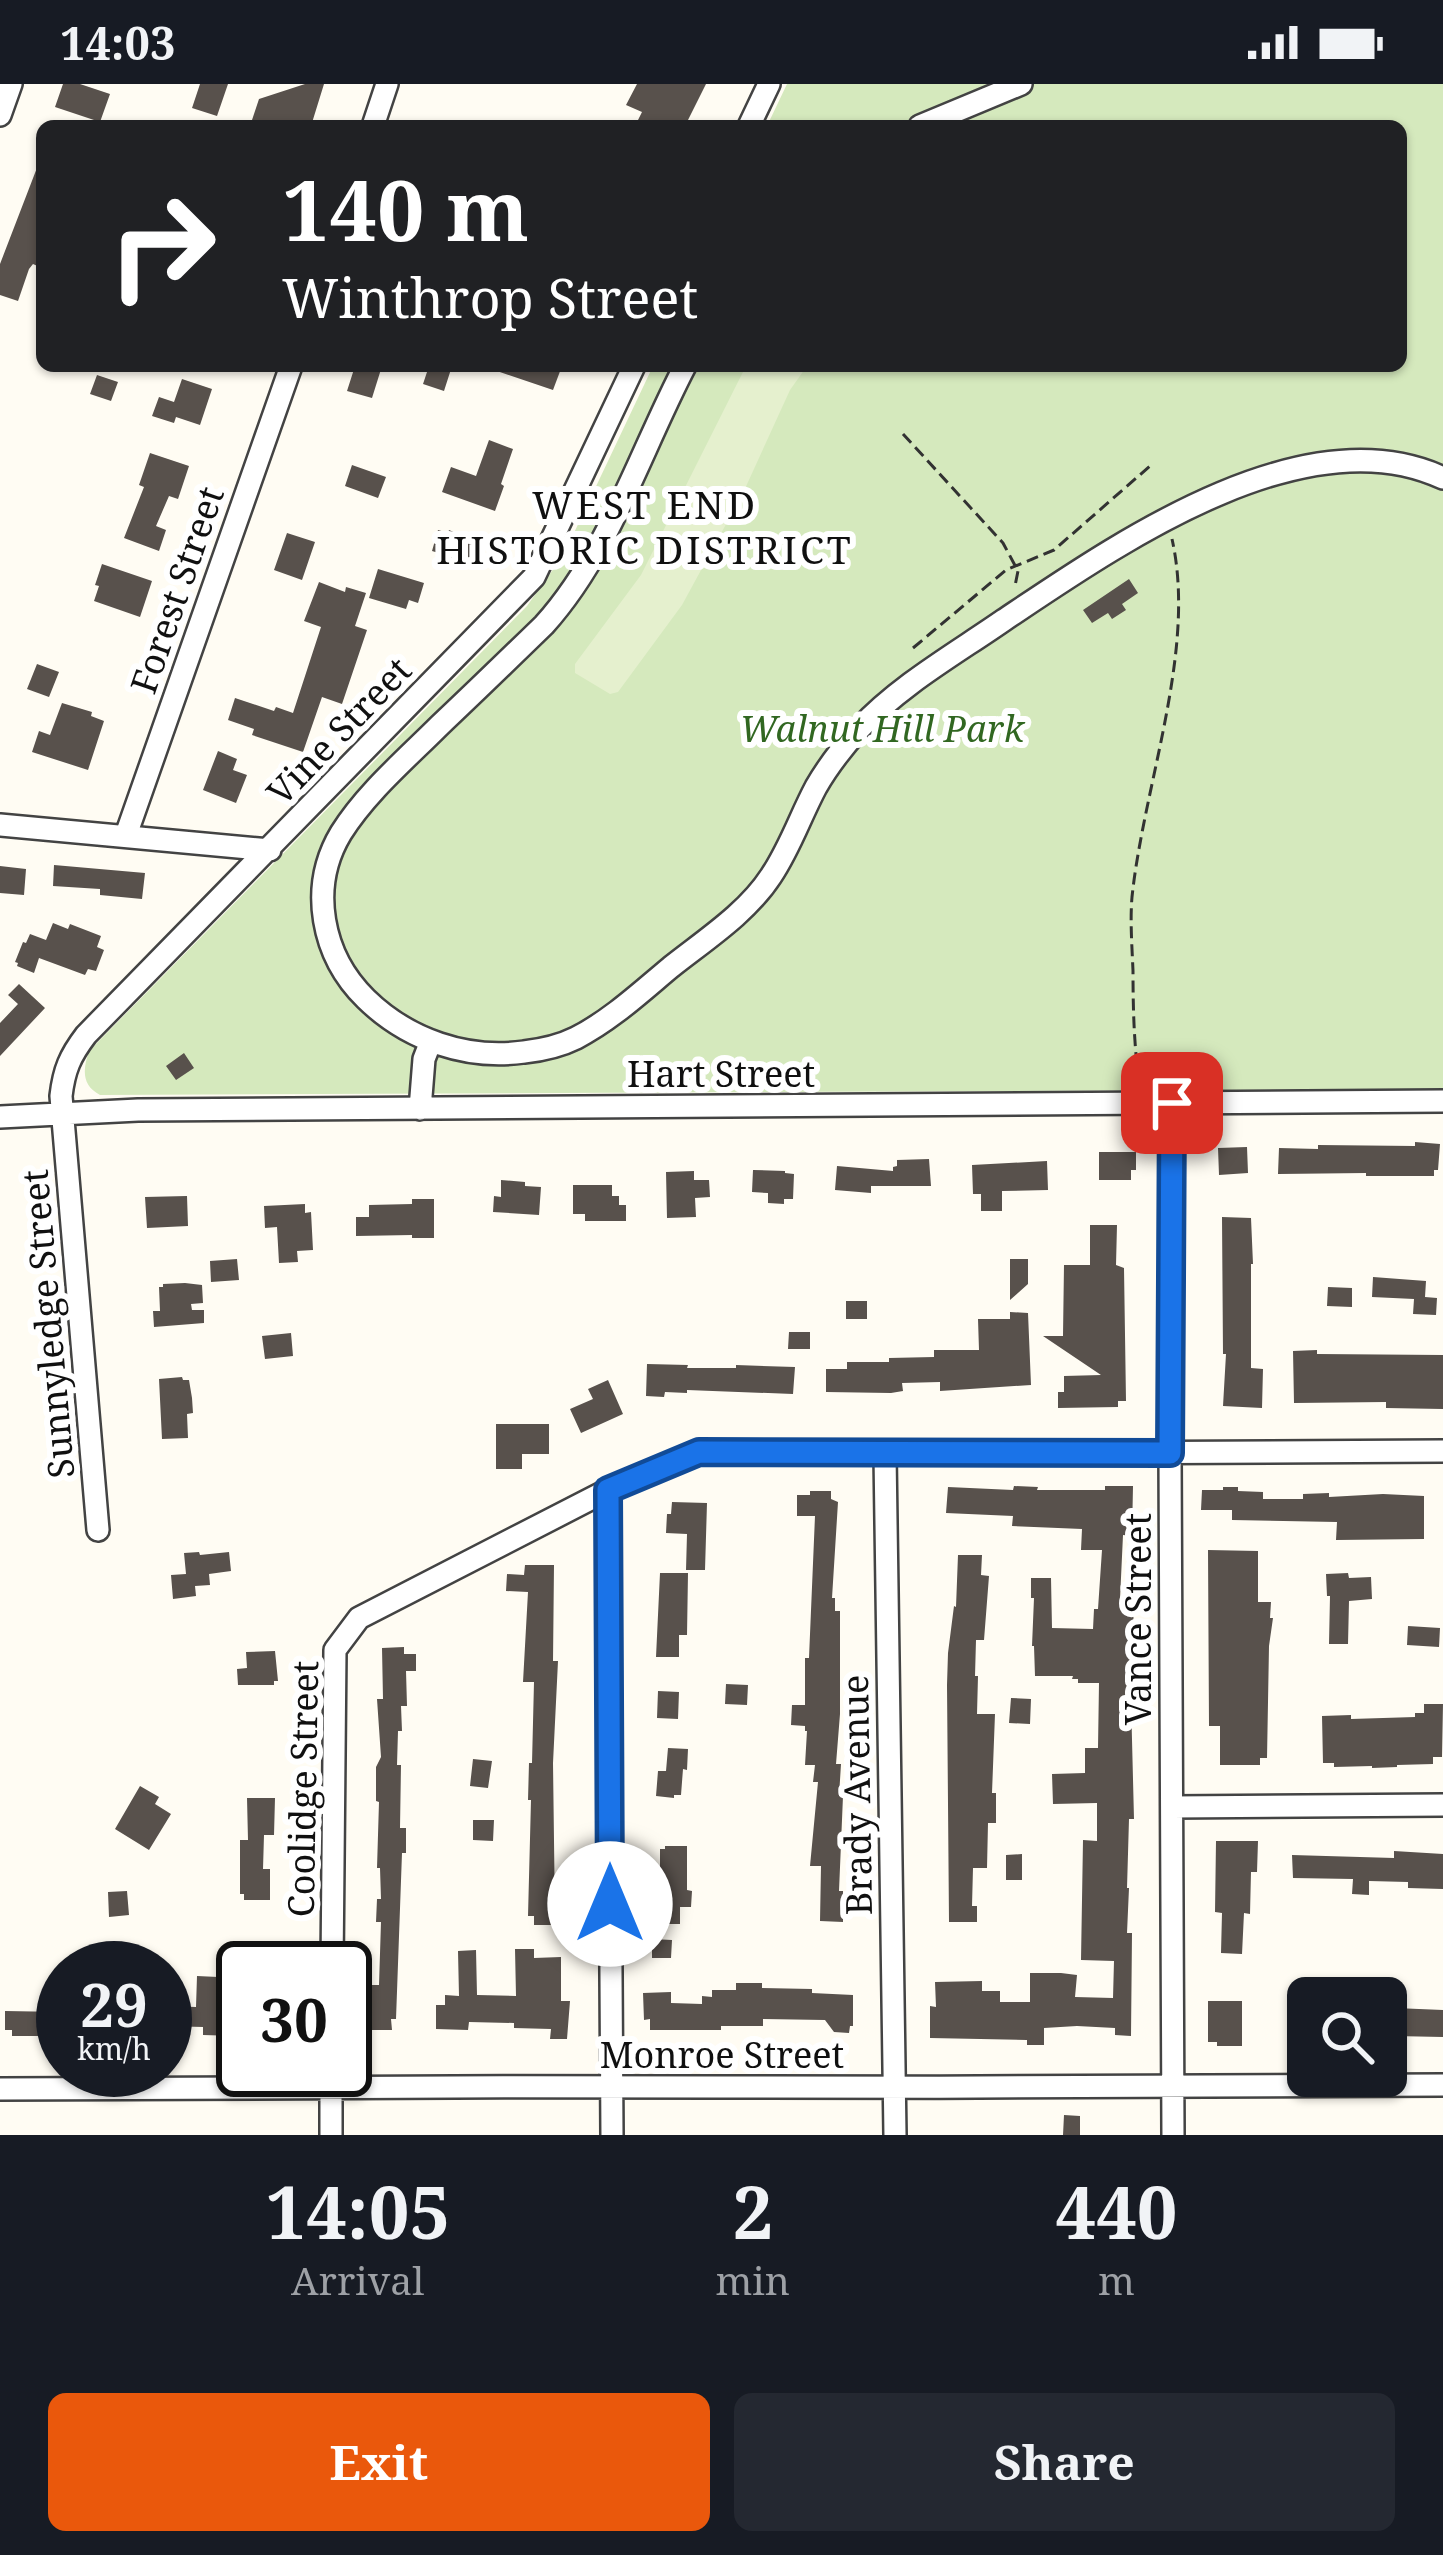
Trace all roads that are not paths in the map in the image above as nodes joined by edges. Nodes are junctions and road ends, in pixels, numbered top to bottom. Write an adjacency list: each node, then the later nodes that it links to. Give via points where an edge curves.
1 (10, 84): 5 (street)
2 (387, 84): 6 (street)
3 (769, 84): 7 (street)
4 (1021, 84): 8 (street)
5 (0, 115)
6 (375, 120)
7 (752, 120)
8 (934, 120)
9 (289, 372): 14 (street, Forest Street)
10 (631, 372): 15 (street, Vine Street, via 534,577)
11 (682, 372): 16 (street, via 569,593 378,789 334,846 322,908 334,953 370,1003)
12 (1443, 478): 16 (street, via 1390,461 1320,465 1244,484 1112,550 871,717 822,777 762,889 614,1013 570,1041 532,1051 475,1053)
13 (0, 826): 14 (street)
14 (126, 835): 15 (street)
15 (270, 850): 20 (street, Vine Street, via 69,1056)
16 (431, 1041): 19 (street)
17 (1443, 1101): 18 (street, Hart Street)
18 (1172, 1103): 19 (street, Hart Street); 23 (street, Vance Street)
19 (420, 1108): 20 (street, Hart Street)
20 (62, 1113): 21 (street, Hart Street); 26 (street, Sunnyledge Street)
21 (0, 1118)
22 (1443, 1451): 23 (street)
23 (1170, 1453): 24 (street); 28 (street, Vance Street)
24 (885, 1454): 25 (street, via 699,1452); 34 (street, Brady Avenue)
25 (608, 1490): 29 (street, Coolidge Street, via 359,1618 335,1650); 33 (street)
26 (98, 1530)
27 (1443, 1805): 28 (street)
28 (1172, 1807): 35 (street, Vance Street)
29 (332, 1941)
30 (372, 2079): 33 (street, Monroe Street)
31 (216, 2082): 36 (street, Monroe Street)
32 (1443, 2085): 35 (street, Monroe Street)
33 (612, 2088): 34 (street, Monroe Street); 39 (street)
34 (895, 2088): 35 (street, Monroe Street); 40 (street, Brady Avenue)
35 (1173, 2088): 41 (street, Vance Street)
36 (0, 2089)
37 (331, 2097): 38 (street)
38 (331, 2135)
39 (612, 2135)
40 (895, 2135)
41 (1173, 2135)

